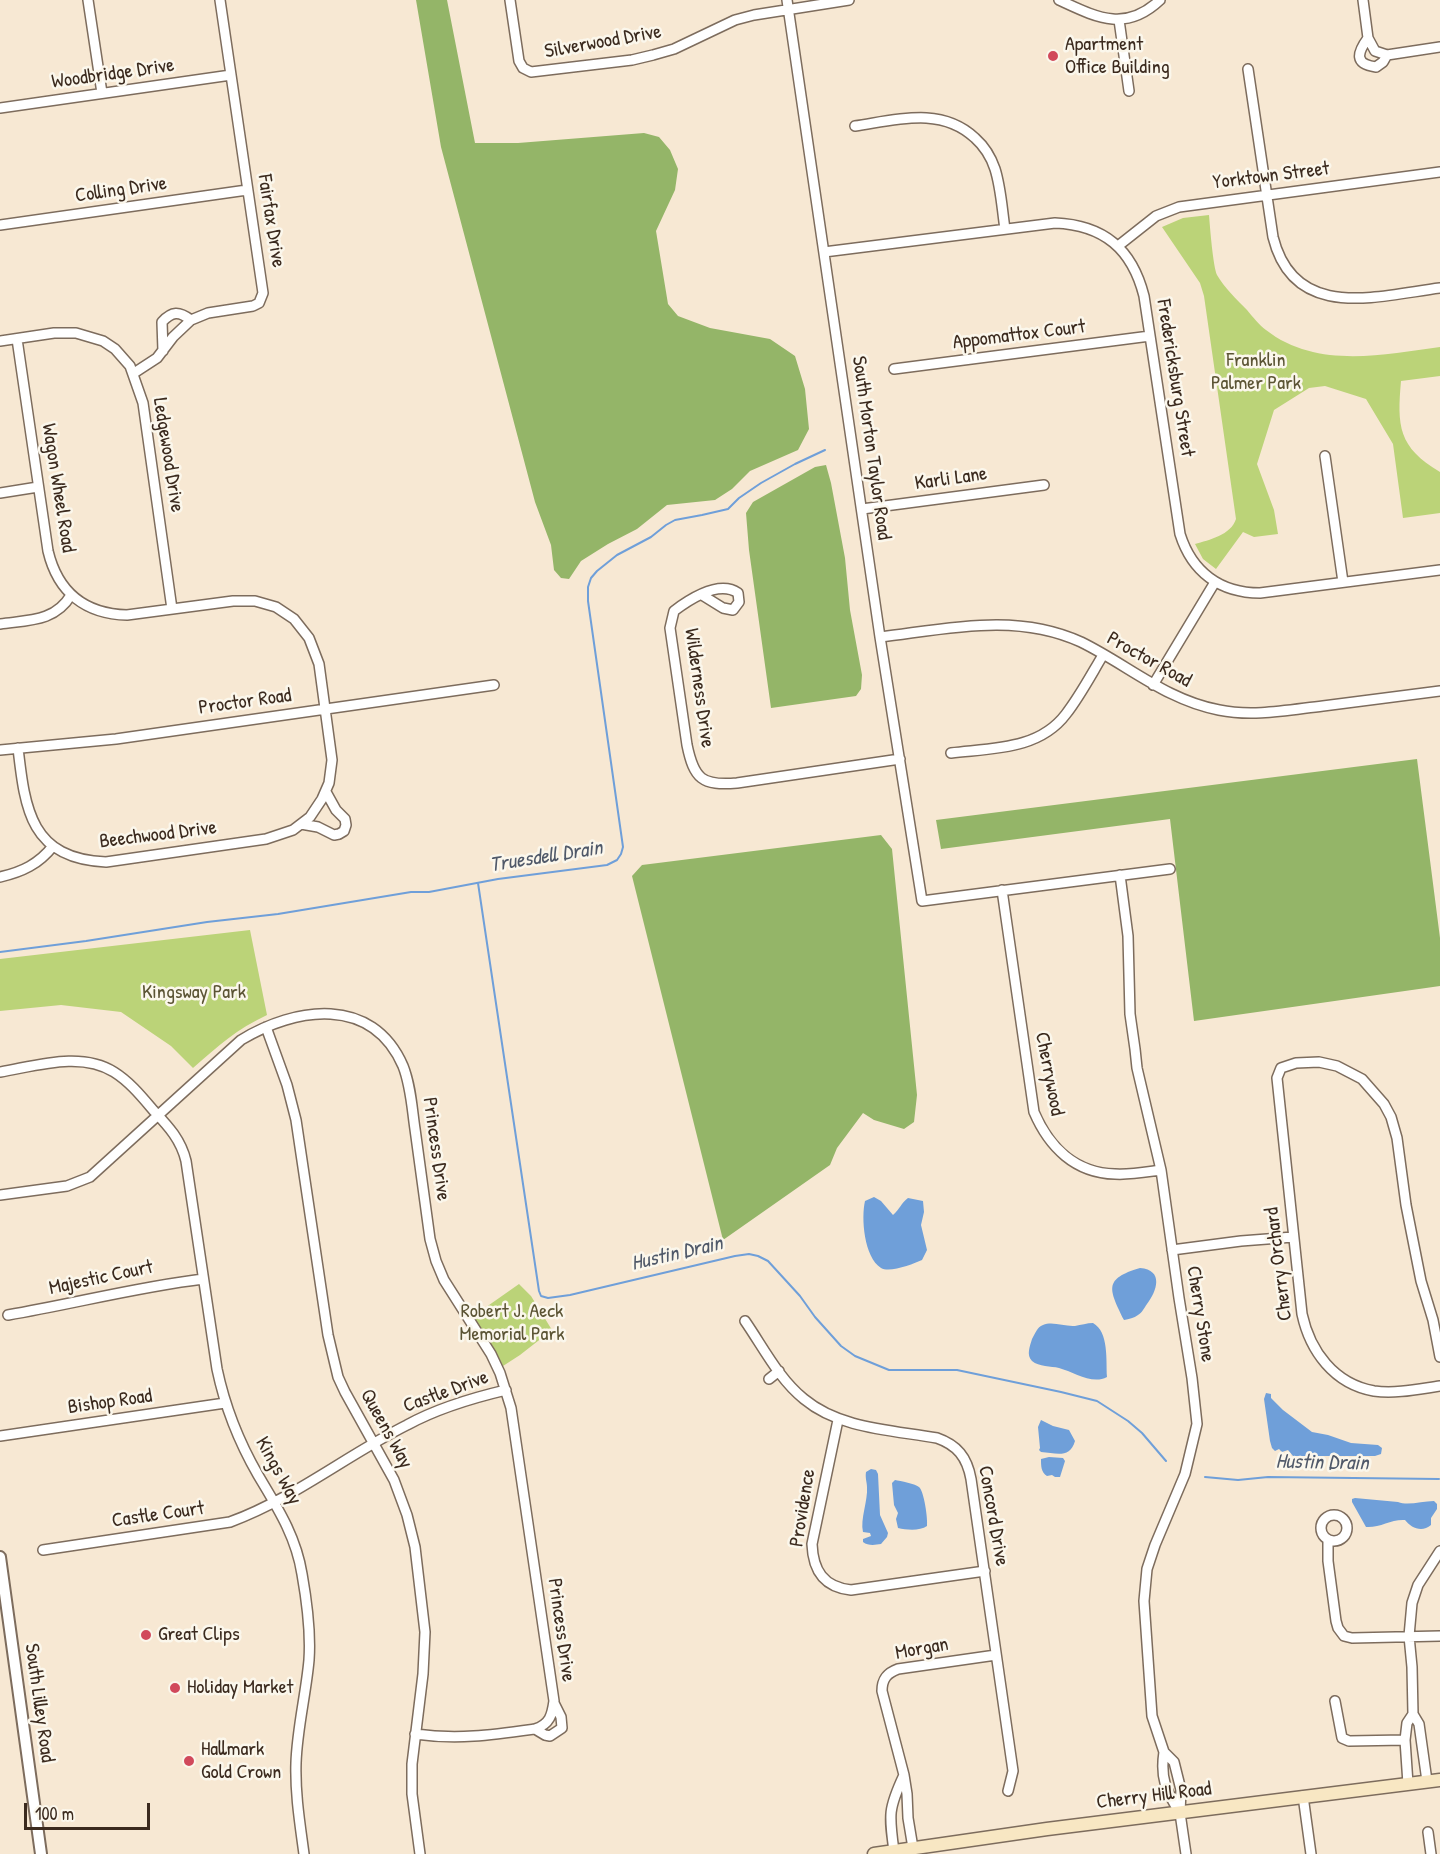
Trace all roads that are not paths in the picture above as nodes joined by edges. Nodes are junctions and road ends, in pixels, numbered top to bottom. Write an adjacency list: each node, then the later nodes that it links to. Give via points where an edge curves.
1 (88, 0): 16 (street)
2 (220, 0): 14 (street, Fairfax Drive)
3 (510, 0): 8 (street, Silverwood Drive, via 519,61 531,72 653,55 735,20)
4 (849, 0): 8 (street, Silverwood Drive)
5 (1059, 0): 9 (street, via 1095,17)
6 (1160, 0): 9 (street, via 1142,13)
7 (1363, 0): 10 (street)
8 (788, 5): 25 (street, South Morton Taylor Road)
9 (1119, 20): 15 (street)
10 (1368, 38): 12 (street, via 1375,51); 12 (street, via 1361,48 1360,61 1376,67)
11 (1440, 47): 12 (street)
12 (1387, 55)
13 (1248, 69): 21 (street)
14 (231, 75): 16 (street, Woodbridge Drive); 20 (street, Fairfax Drive)
15 (1129, 91)
16 (102, 93): 17 (street, Woodbridge Drive)
17 (0, 108)
18 (855, 126): 23 (street, via 926,117 964,129 986,151 995,168)
19 (1440, 172): 21 (street, Yorktown Street)
20 (247, 190): 22 (street, Colling Drive); 27 (street, Fairfax Drive, via 262,297 253,306 208,313)
21 (1268, 194): 24 (street, Yorktown Street, via 1172,209 1156,216); 26 (street, via 1273,237 1280,256 1294,277 1313,290 1350,299)
22 (0, 225)
23 (1005, 229): 24 (street, Fredericksburg Street, via 1070,223 1096,232); 25 (street, Fredericksburg Street)
24 (1118, 246): 28 (street, Fredericksburg Street, via 1131,261 1140,281)
25 (824, 252): 38 (street, South Morton Taylor Road)
26 (1440, 288)
27 (191, 320): 31 (street, Fairfax Drive); 31 (street, Fairfax Drive, via 176,313 162,321)
28 (1150, 336): 32 (street, Appomattox Court); 40 (street, Fredericksburg Street, via 1180,534 1193,561)
29 (17, 339): 30 (street); 33 (street, Ledgewood Drive, via 62,332 82,334 115,349); 36 (street, Wagon Wheel Road)
30 (0, 341)
31 (163, 351): 33 (street, Fairfax Drive)
32 (894, 369)
33 (134, 373): 44 (street, Ledgewood Drive, via 143,403)
34 (1325, 456): 41 (street)
35 (1044, 485): 38 (street, Karli Lane)
36 (38, 487): 37 (street); 42 (street, Wagon Wheel Road, via 50,562)
37 (0, 493)
38 (862, 509): 46 (street, South Morton Taylor Road)
39 (1440, 570): 41 (street, Fredericksburg Street)
40 (1215, 582): 41 (street, Fredericksburg Street, via 1254,593); 49 (street)
41 (1342, 582)
42 (71, 595): 44 (street, Wagon Wheel Road, via 90,608 114,615); 45 (street, via 61,609 45,617)
43 (702, 595): 55 (street, Wilderness Drive, via 674,611 670,628 687,745 691,764 701,779 719,785)
44 (172, 609): 51 (street, Wagon Wheel Road, via 243,600 285,613 303,629 314,648)
45 (0, 624)
46 (880, 637): 47 (street, Proctor Road, via 1015,624 1061,634); 55 (street, South Morton Taylor Road)
47 (1103, 655): 49 (street, Proctor Road); 54 (street, via 1067,713 1043,735 1022,744)
48 (494, 685): 51 (street, Proctor Road)
49 (1153, 685): 50 (street, Proctor Road, via 1201,706 1245,713)
50 (1440, 691)
51 (325, 709): 52 (street, Proctor Road, via 116,739); 56 (street, Beechwood Drive, via 332,760)
52 (18, 748): 53 (street, Proctor Road); 58 (street, Beechwood Drive, via 28,811 38,831)
53 (0, 750)
54 (951, 753)
55 (900, 759): 62 (street, South Morton Taylor Road, via 922,901)
56 (326, 792): 57 (street, Beechwood Drive); 57 (street, via 345,819 344,831 334,835)
57 (301, 825): 58 (street, Beechwood Drive, via 266,839 106,862 77,858)
58 (54, 846): 61 (street, via 29,868)
59 (1170, 869): 60 (street)
60 (1120, 875): 62 (street); 66 (street, Cherry Stone, via 1137,1068)
61 (0, 877)
62 (1002, 890): 66 (street, Cherrywood, via 1034,1112 1046,1136 1072,1161 1094,1171 1114,1174)
63 (266, 1026): 65 (street, Princess Drive, via 241,1040); 77 (street, Princess Drive, via 304,1015 339,1014 369,1027 395,1052 408,1085 436,1261 452,1295 491,1354); 81 (street, Queens Way, via 298,1131 333,1363)
64 (0, 1072): 65 (street, Kings Way, via 70,1061 98,1064 124,1079)
65 (159, 1115): 67 (street, Princess Drive, via 81,1182); 70 (street, Kings Way, via 174,1132 185,1156)
66 (1161, 1170): 69 (street, Cherry Stone)
67 (0, 1195)
68 (1293, 1237): 69 (street); 73 (street, Cherry Orchard, via 1277,1078 1281,1068 1296,1063 1337,1066 1362,1079 1391,1117 1421,1281); 76 (street, Cherry Orchard, via 1305,1328 1316,1352 1330,1368 1354,1384 1375,1391)
69 (1172, 1250): 97 (street, Cherry Stone, via 1197,1424 1185,1474 1149,1562 1144,1589 1152,1716)
70 (203, 1279): 71 (street, Majestic Court); 78 (street, Kings Way)
71 (8, 1315)
72 (745, 1321): 74 (street, Concord Drive)
73 (1440, 1357)
74 (779, 1371): 75 (street); 79 (street, Concord Drive, via 803,1398)
75 (769, 1379)
76 (1440, 1386)
77 (506, 1389): 81 (street, Castle Drive, via 438,1410); 91 (street, Princess Drive)
78 (225, 1403): 80 (street, Bishop Road); 82 (street, Kings Way, via 245,1451)
79 (838, 1420): 87 (street, Concord Drive, via 937,1438 956,1447 970,1471); 87 (street, Providence, via 812,1544 814,1562 825,1580 851,1590)
80 (0, 1436)
81 (374, 1443): 82 (street, Castle Drive); 95 (street, Queens Way, via 401,1498 418,1564 425,1649)
82 (274, 1502): 84 (street, Castle Court, via 222,1524); 108 (street, Kings Way, via 297,1551 309,1618 309,1661 296,1762)
83 (1328, 1540): 88 (street, via 1336,1621 1341,1633 1347,1638)
84 (43, 1550)
85 (1440, 1551): 88 (street, via 1418,1585)
86 (0, 1557): 107 (street, South Lilley Road)
87 (984, 1570): 90 (street, Concord Drive)
88 (1409, 1636): 89 (street); 93 (street)
89 (1440, 1636)
90 (996, 1655): 98 (street, Morgan, via 898,1669 886,1676 882,1691); 101 (street, Concord Drive, via 1013,1771)
91 (554, 1701): 94 (street, Princess Drive, via 552,1716); 94 (street, Princess Drive, via 562,1728 550,1736)
92 (1335, 1701): 96 (street, via 1342,1738)
93 (1413, 1714): 96 (street, via 1407,1723); 99 (street)
94 (535, 1729): 95 (street, Princess Drive, via 466,1738)
95 (415, 1734): 109 (street, Queens Way, via 411,1779)
96 (1405, 1740): 100 (street)
97 (1164, 1752): 103 (street, Cherry Stone, via 1167,1792); 103 (street, Cherry Stone, via 1174,1762 1181,1790)
98 (904, 1775): 105 (street, Morgan); 106 (street, via 891,1807)
99 (1434, 1780): 100 (main road, Cherry Hill Road)
100 (1408, 1784): 102 (main road, Cherry Hill Road)
101 (1008, 1791)
102 (1303, 1796): 103 (main road, Cherry Hill Road); 112 (street)
103 (1180, 1812): 105 (main road, Cherry Hill Road); 111 (street)
104 (1428, 1832): 113 (street)
105 (913, 1848): 106 (main road, Cherry Hill Road)
106 (894, 1851): 110 (main road, Cherry Hill Road)
107 (41, 1854)
108 (304, 1854)
109 (420, 1854)
110 (874, 1854)
111 (1186, 1854)
112 (1311, 1854)
113 (1431, 1854)

